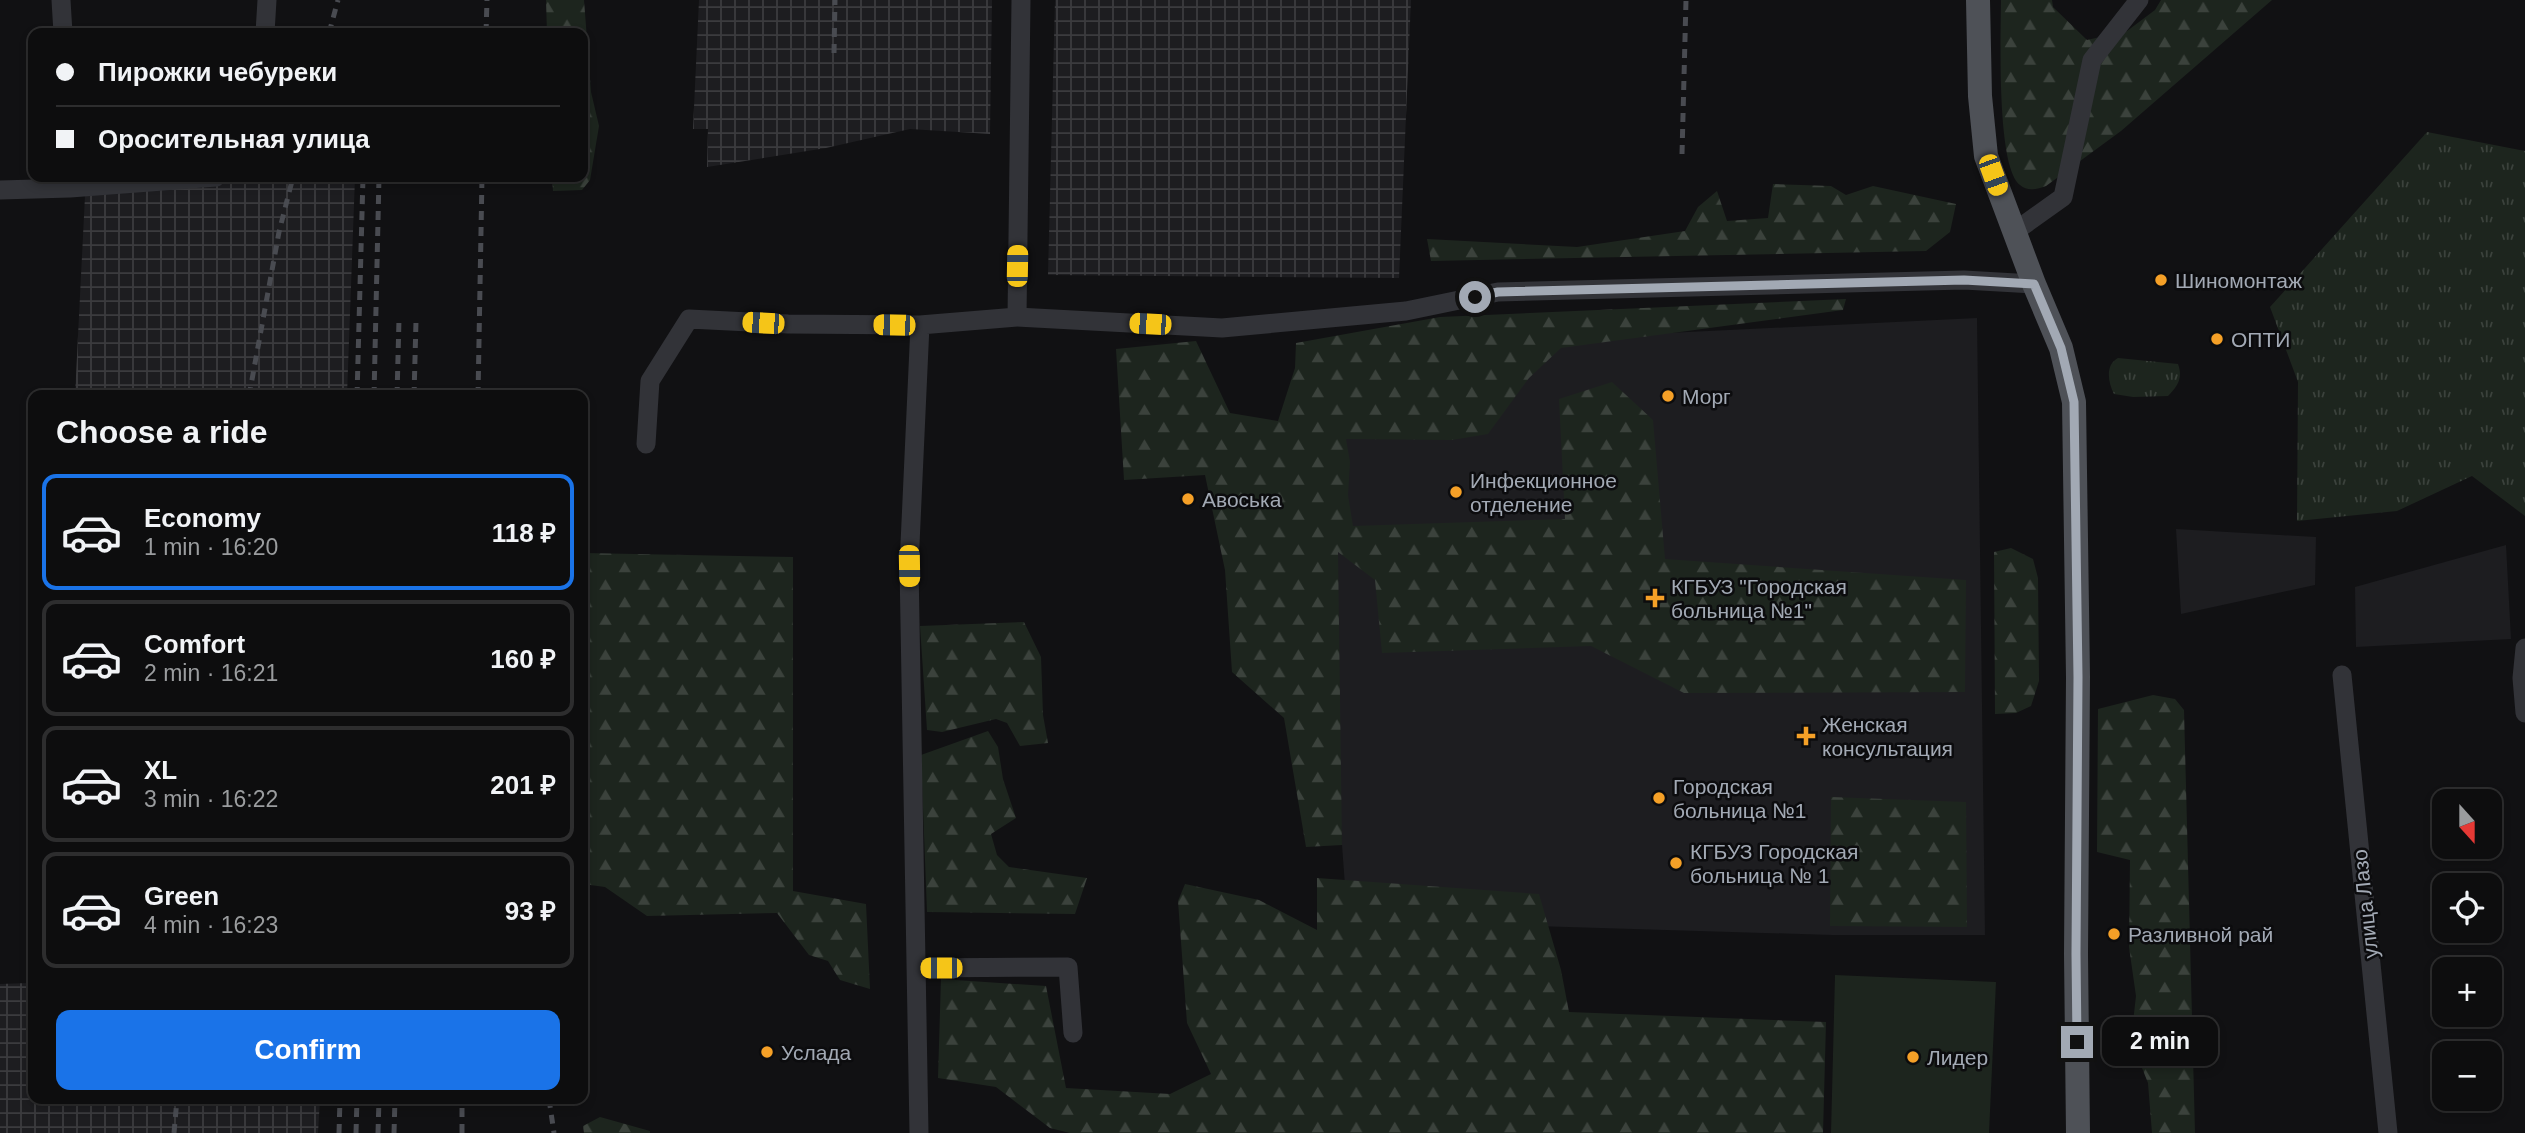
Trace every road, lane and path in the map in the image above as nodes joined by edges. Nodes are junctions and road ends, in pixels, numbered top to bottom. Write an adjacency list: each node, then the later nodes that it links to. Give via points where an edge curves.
1 (61, 0): 6 (street)
2 (267, 0): 7 (street)
3 (1021, 0): 12 (street)
4 (1978, 0): 10 (main road, via 1986,156)
5 (2139, 0): 10 (street, via 2092,60 2063,197)
6 (63, 28)
7 (265, 28)
8 (69, 182): 9 (street)
9 (0, 190)
10 (2014, 232): 11 (main road)
11 (2034, 284): 12 (street, via 1964,280 1498,292 1406,311 1222,328); 21 (main road, via 2061,348 2074,402)
12 (1017, 317): 13 (street)
13 (920, 325): 14 (street, via 689,319 650,381); 18 (street, via 909,566)
14 (646, 444)
15 (2525, 648): 17 (street)
16 (2342, 675): 22 (street, улица Лазо)
17 (2525, 713)
18 (916, 968): 19 (street, via 1068,967); 20 (street)
19 (1073, 1033)
20 (919, 1133)
21 (2078, 1133)
22 (2388, 1133)

